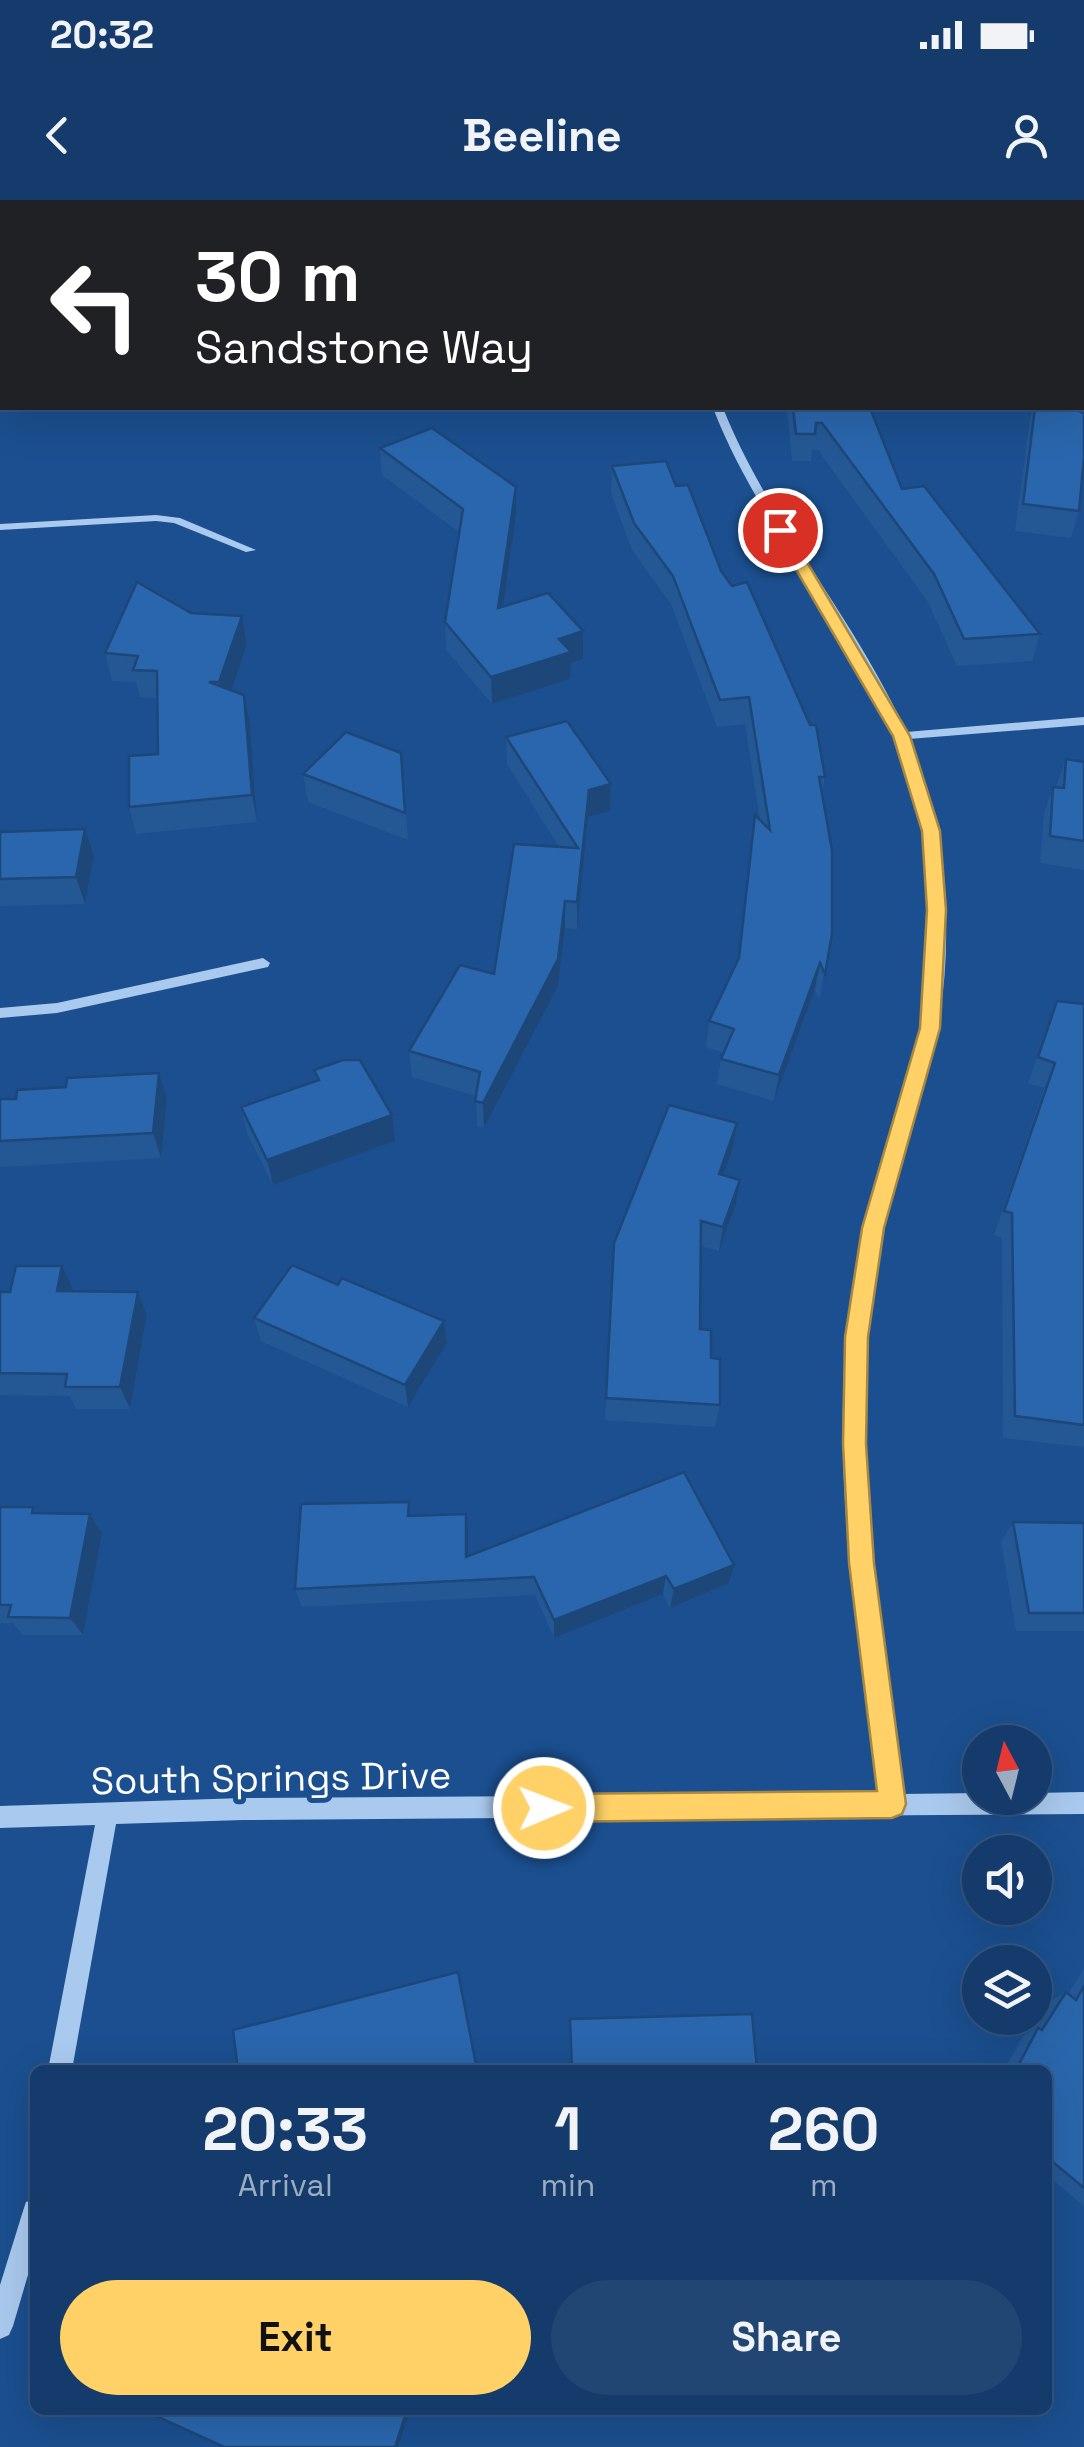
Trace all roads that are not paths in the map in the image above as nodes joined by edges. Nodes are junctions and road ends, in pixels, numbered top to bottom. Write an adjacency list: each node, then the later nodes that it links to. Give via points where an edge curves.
1 (719, 410): 5 (street, via 744,469)
2 (0, 527): 3 (street, via 156,518)
3 (250, 550)
4 (1084, 721): 5 (street)
5 (902, 736): 9 (street, via 931,831 936,910 930,1028 873,1228 856,1337 854,1444)
6 (264, 964): 7 (street, via 57,1008)
7 (0, 1013)
8 (1084, 1803): 9 (street, South Springs Drive)
9 (892, 1804): 10 (street, South Springs Drive)
10 (106, 1816): 11 (street, South Springs Drive); 12 (street)
11 (0, 1817)
12 (61, 2065)
13 (30, 2227): 14 (street)
14 (0, 2326)

